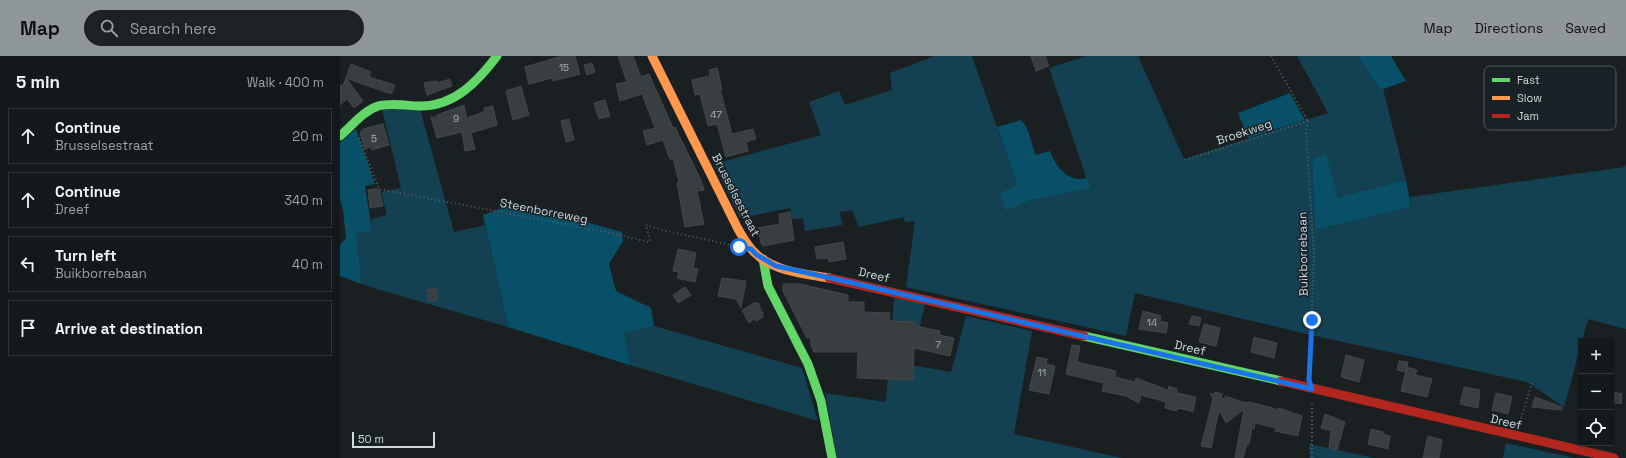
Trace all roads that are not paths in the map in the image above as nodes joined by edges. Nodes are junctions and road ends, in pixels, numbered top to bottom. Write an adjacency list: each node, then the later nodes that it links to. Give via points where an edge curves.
1 (497, 56): 3 (street, via 477,82 462,92 423,107 387,104 368,111)
2 (652, 56): 4 (street, Brusselsestraat, via 738,229 751,249)
3 (340, 136)
4 (763, 259): 5 (street, via 768,286 808,364 821,401); 6 (street, Dreef, via 776,266)
5 (832, 458)
6 (1614, 458)

